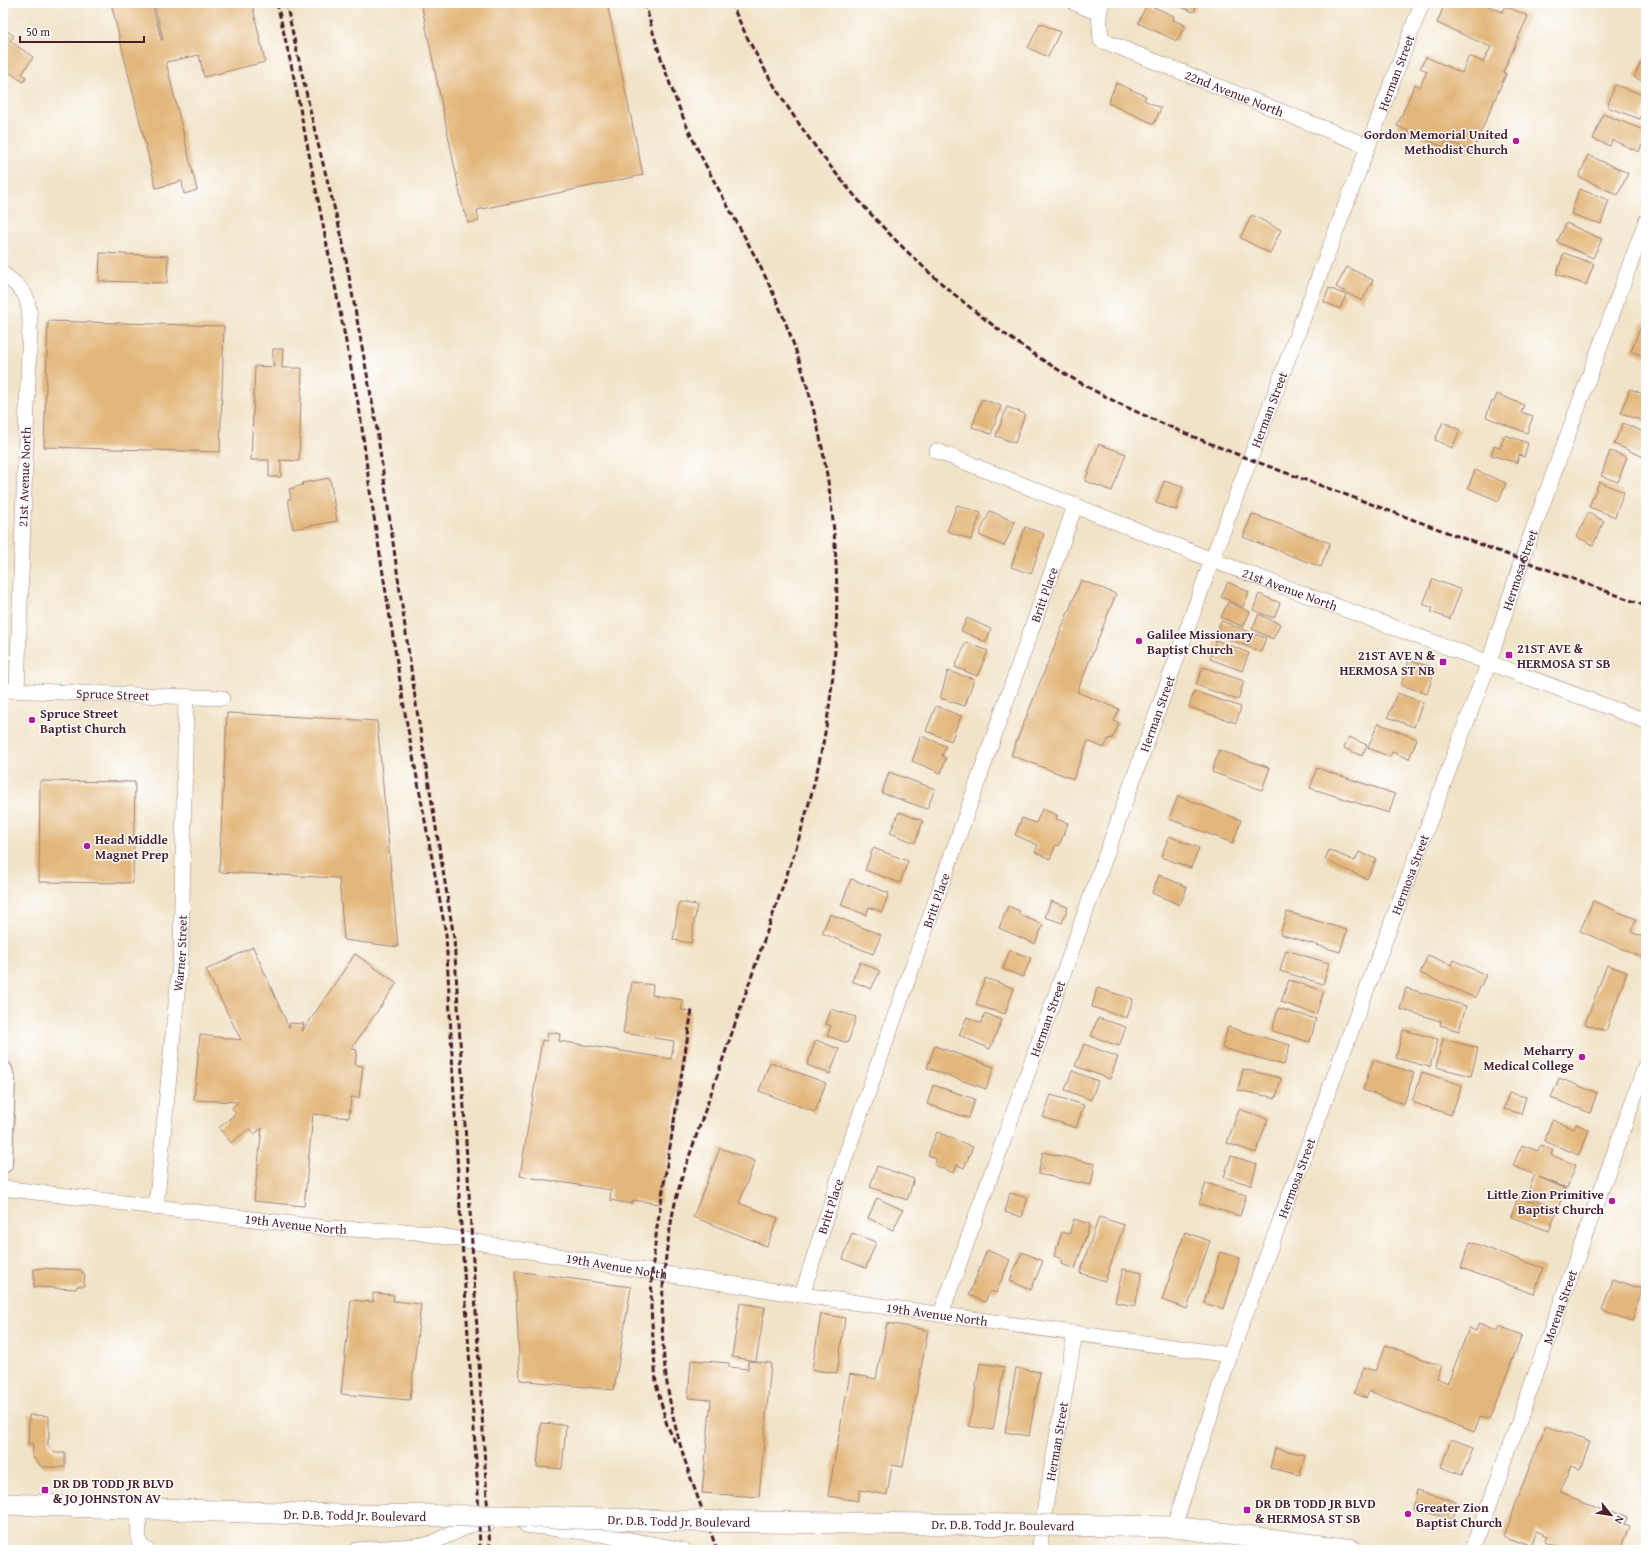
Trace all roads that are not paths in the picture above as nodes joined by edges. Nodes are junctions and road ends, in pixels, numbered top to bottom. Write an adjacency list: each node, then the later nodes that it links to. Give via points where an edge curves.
1 (1075, 3): 3 (street)
2 (1422, 3): 4 (street, Herman Street)
3 (1101, 8): 4 (street, 22nd Avenue North, via 1101,40)
4 (1368, 146): 9 (street, Herman Street)
5 (1646, 221): 10 (street, Hermosa Street, via 1522,560)
6 (3, 274): 11 (street, 21st Avenue North, via 15,283 27,298 30,323)
7 (937, 451): 8 (street, 21st Avenue North)
8 (1075, 506): 9 (street, 21st Avenue North); 20 (street, Britt Place, via 847,1152)
9 (1212, 560): 10 (street, 21st Avenue North); 21 (street, Herman Street)
10 (1488, 662): 14 (street, 21st Avenue North); 23 (street, Hermosa Street)
11 (10, 690): 12 (street, Spruce Street)
12 (186, 698): 13 (street, Spruce Street); 19 (street, Warner Street, via 181,953)
13 (222, 698)
14 (1646, 721)
15 (1646, 1064): 32 (street, Morena Street)
16 (3, 1070): 17 (street, via 6,1080)
17 (3, 1164)
18 (3, 1188): 19 (street, 19th Avenue North)
19 (156, 1208): 20 (street, 19th Avenue North, via 326,1228 418,1232)
20 (802, 1295): 21 (street, 19th Avenue North)
21 (941, 1314): 22 (street, 19th Avenue North)
22 (1075, 1333): 23 (street, 19th Avenue North); 30 (street, Herman Street, via 1042,1525)
23 (1230, 1355): 26 (street, Hermosa Street)
24 (3, 1504): 25 (main road, Dr. D.B. Todd Jr. Boulevard)
25 (138, 1508): 26 (main road, Dr. D.B. Todd Jr. Boulevard, bridge, via 336,1515); 27 (street, via 139,1543)
26 (1174, 1527): 31 (main road, Dr. D.B. Todd Jr. Boulevard)
27 (147, 1550)
28 (357, 1550): 29 (street, via 427,1545 473,1524 504,1523 599,1534)
29 (684, 1550)
30 (1040, 1550)
31 (1353, 1550)
32 (1473, 1550)

